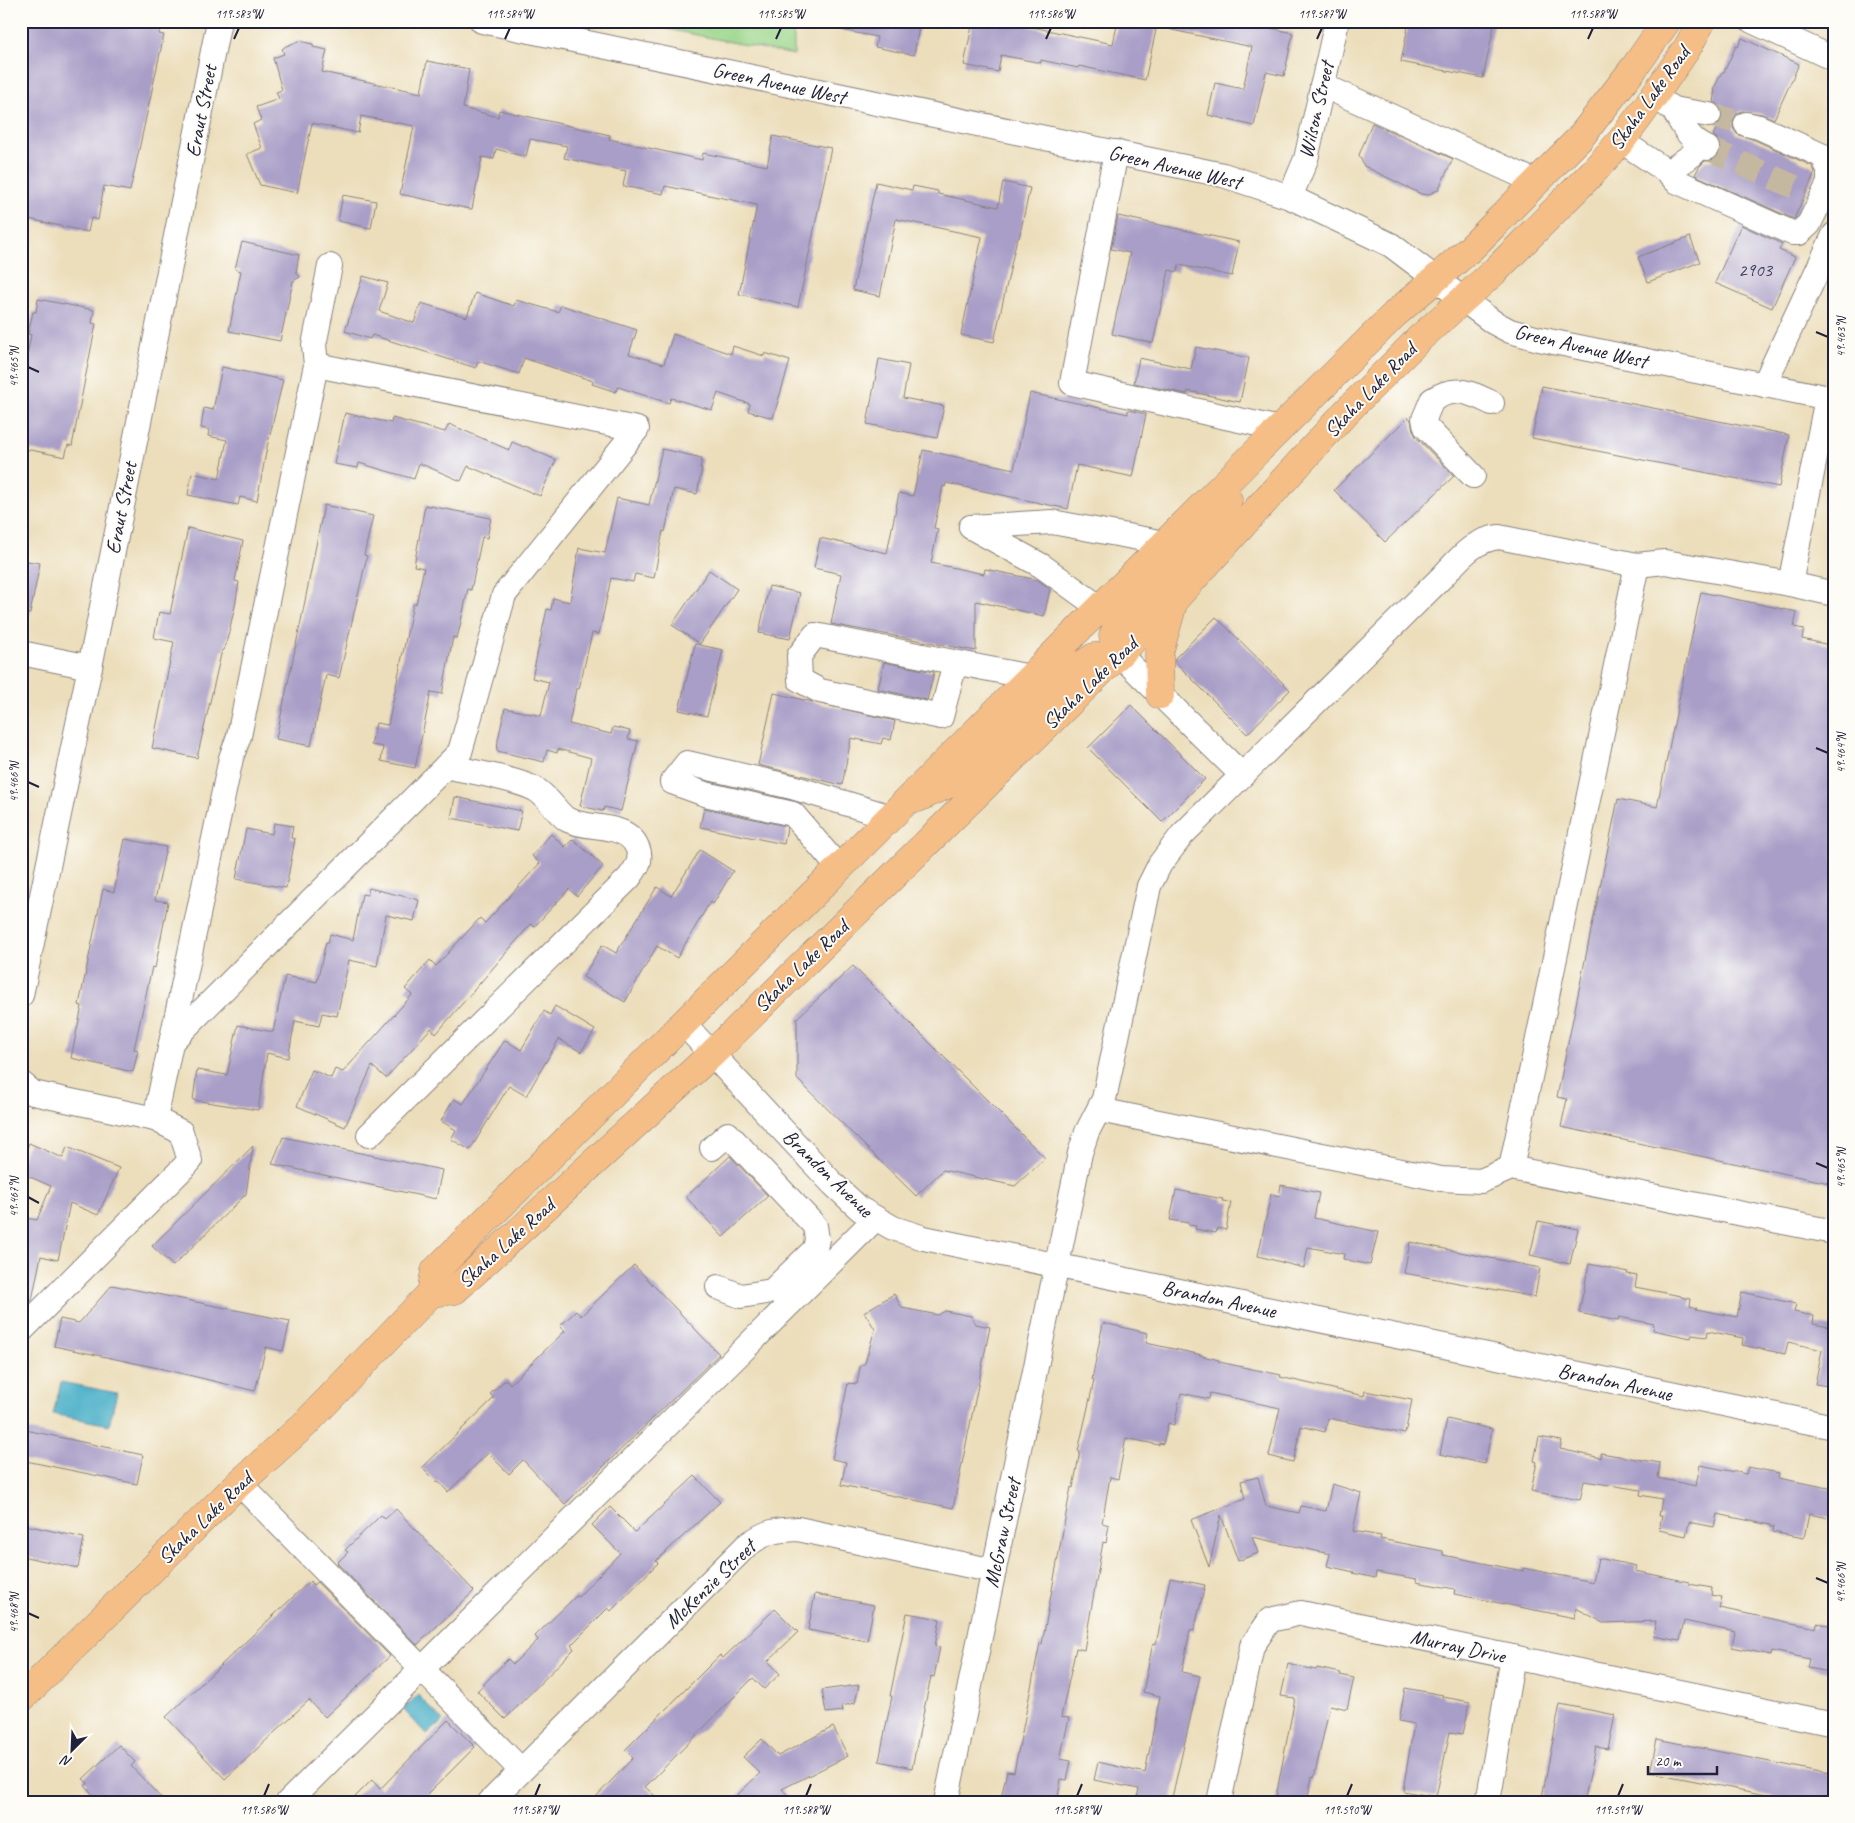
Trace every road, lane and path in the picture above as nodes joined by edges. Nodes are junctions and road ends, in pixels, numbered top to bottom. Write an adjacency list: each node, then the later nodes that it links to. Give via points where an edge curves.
1 (219, 21): 36 (street, Eraut Street)
2 (482, 21): 13 (street, Green Avenue West)
3 (1337, 21): 8 (street, Wilson Street)
4 (1667, 21): 15 (main road, Skaha Lake Road, via 1579,139)
5 (1702, 21): 9 (main road, Skaha Lake Road)
6 (1752, 21): 7 (street)
7 (1834, 60)
8 (1322, 85): 15 (street); 16 (street, Wilson Street, via 1306,159)
9 (1664, 103): 10 (street); 12 (main road, Skaha Lake Road); 14 (street, via 1687,134 1704,147)
10 (1709, 115)
11 (1746, 124): 14 (street, via 1823,156 1829,170 1829,183 1813,197 1809,224 1804,230 1792,233 1676,181)
12 (1621, 141): 14 (street); 20 (main road, Skaha Lake Road)
13 (1116, 152): 16 (street, Green Avenue West, via 1223,175); 25 (street, via 1072,383)
14 (1668, 172)
15 (1536, 182): 19 (main road, Skaha Lake Road)
16 (1290, 197): 19 (street, Green Avenue West, via 1391,245)
17 (1834, 235): 22 (street)
18 (330, 266): 21 (street, via 314,345)
19 (1435, 279): 20 (street, Green Avenue West); 25 (main road, Skaha Lake Road, via 1395,314)
20 (1463, 300): 22 (street, Green Avenue West, via 1510,331); 31 (main road, Skaha Lake Road, via 1348,410)
21 (316, 365): 39 (street, via 637,429 504,594 460,752); 45 (street, via 240,736 231,758)
22 (1764, 385): 23 (street, Green Avenue West)
23 (1830, 399): 29 (street)
24 (1492, 403): 26 (street, via 1470,393 1450,392 1432,400 1424,419 1426,427)
25 (1286, 423): 27 (main road, Skaha Lake Road); 34 (main road, via 1193,547 1120,620 1113,636)
26 (1473, 476)
27 (1166, 543): 32 (main road, Skaha Lake Road); 32 (street, via 1052,522 971,527 1042,566)
28 (1636, 565): 29 (street, McGraw Street, via 1665,562); 40 (street, McGraw Street, via 1512,539 1499,537 1480,541); 52 (street)
29 (1790, 584): 30 (street, McGraw Street)
30 (1834, 594)
31 (1173, 601): 34 (main road, Skaha Lake Road); 38 (main road, via 1159,653)
32 (1100, 608): 37 (main road, Skaha Lake Road)
33 (21, 653): 36 (street)
34 (1120, 654): 38 (street); 41 (main road, via 1094,657 1064,676 955,781); 46 (main road, Skaha Lake Road)
35 (955, 663): 35 (street, via 815,635 799,656 800,680 820,691 941,717); 37 (street)
36 (90, 667): 43 (street, Eraut Street)
37 (1030, 677): 41 (main road, Skaha Lake Road)
38 (1160, 695): 40 (street)
39 (446, 766): 45 (street); 50 (street, via 527,786 548,798 568,820 623,832 635,842 640,853 639,865)
40 (1242, 775): 48 (street, McGraw Street, via 1182,835 1148,886 1104,1099)
41 (896, 811): 42 (main road, Skaha Lake Road); 42 (street, via 686,763 672,782 704,794 794,814)
42 (839, 868): 44 (main road, Skaha Lake Road)
43 (21, 995)
44 (683, 1023): 46 (street, Brandon Avenue); 57 (main road, Skaha Lake Road, via 435,1271)
45 (172, 1041): 49 (street)
46 (712, 1054): 53 (street, Brandon Avenue, via 833,1184); 57 (main road, Skaha Lake Road, via 455,1290)
47 (21, 1083): 49 (street, via 33,1093)
48 (1099, 1110): 52 (street, via 1441,1179 1481,1181); 55 (street, McGraw Street, via 1080,1153)
49 (155, 1118): 58 (street, via 181,1132 190,1161)
50 (369, 1135)
51 (712, 1148): 56 (street, via 728,1134 815,1226 817,1239 815,1249 772,1291 741,1296)
52 (1511, 1168): 54 (street)
53 (875, 1219): 55 (street, Brandon Avenue, via 924,1238); 63 (street)
54 (1834, 1232)
55 (1056, 1265): 59 (street, Brandon Avenue); 61 (street, McGraw Street)
56 (718, 1288)
57 (431, 1293): 60 (main road, Skaha Lake Road, via 305,1424)
58 (21, 1331)
59 (1834, 1427)
60 (240, 1482): 63 (street); 64 (main road, Skaha Lake Road)
61 (994, 1571): 66 (street, McKenzie Street, via 798,1529 761,1535 747,1544); 69 (street, McGraw Street)
62 (1512, 1657): 65 (street, Murray Drive); 70 (street, Murray Drive, via 1301,1613 1270,1620 1252,1646); 71 (street)
63 (422, 1669): 66 (street); 67 (street)
64 (21, 1699)
65 (1834, 1724)
66 (521, 1770): 68 (street, McKenzie Street)
67 (288, 1802)
68 (490, 1802)
69 (946, 1802)
70 (1219, 1802)
71 (1488, 1802)

